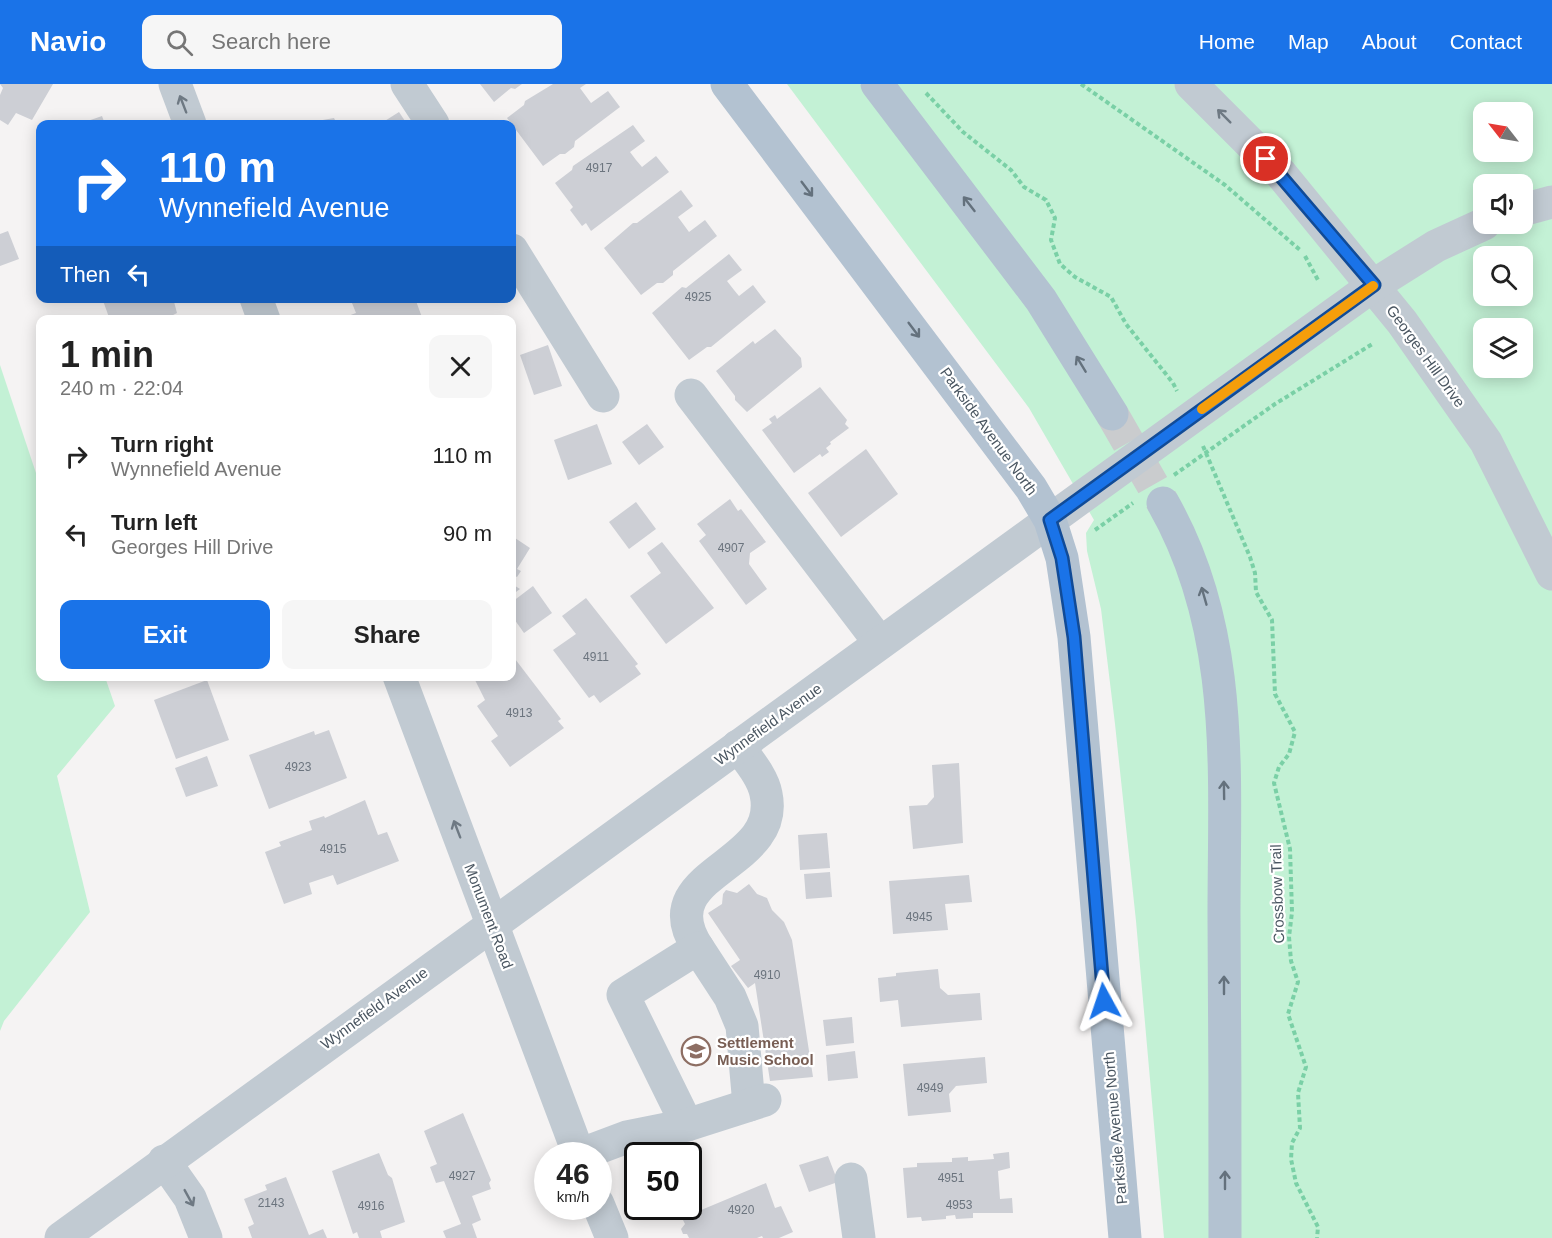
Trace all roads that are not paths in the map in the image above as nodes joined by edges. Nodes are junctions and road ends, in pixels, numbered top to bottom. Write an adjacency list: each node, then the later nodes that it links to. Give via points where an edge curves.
1 (175, 84): 7 (street, one-way to 1)
2 (407, 84): 8 (street)
3 (728, 84): 9 (main road, Parkside Avenue North)
4 (739, 84): 9 (main road)
5 (877, 84): 17 (main road, one-way to 5, via 1041,300)
6 (1191, 84): 14 (street, Georges Hill Drive, one-way to 6, via 1281,174)
7 (188, 120)
8 (430, 120)
9 (772, 142): 19 (main road, Parkside Avenue North, one-way to 19, via 991,432)
10 (1552, 202): 11 (street)
11 (1533, 207)
12 (1473, 229): 14 (street, Wynnefield Avenue, via 1436,246)
13 (516, 256): 16 (street)
14 (1374, 285): 19 (street, Wynnefield Avenue); 20 (street, Georges Hill Drive, via 1486,442)
15 (691, 395): 21 (street)
16 (603, 396)
17 (1112, 414)
18 (1158, 493): 37 (main road, one-way to 18, via 1221,687 1203,591)
19 (1050, 520): 21 (street, Wynnefield Avenue); 36 (main road, Parkside Avenue North, via 1062,558 1074,637)
20 (1552, 574)
21 (880, 643): 23 (street, Wynnefield Avenue)
22 (401, 681): 24 (street, Monument Road, one-way to 22)
23 (738, 746): 24 (street, Wynnefield Avenue); 25 (street, via 763,784 767,822 748,847 704,881 689,901 686,926)
24 (493, 923): 27 (street, Monument Road); 29 (street, Wynnefield Avenue)
25 (698, 948): 26 (street, via 623,995); 26 (street, via 730,997 742,1026 757,1102)
26 (687, 1125): 28 (street)
27 (574, 1142)
28 (612, 1143)
29 (164, 1161): 32 (street, Wynnefield Avenue); 33 (street, one-way to 33, via 189,1198)
30 (850, 1179): 35 (street)
31 (605, 1220): 34 (street)
32 (61, 1238)
33 (206, 1238)
34 (612, 1238)
35 (859, 1238)
36 (1125, 1238)
37 (1225, 1238)

